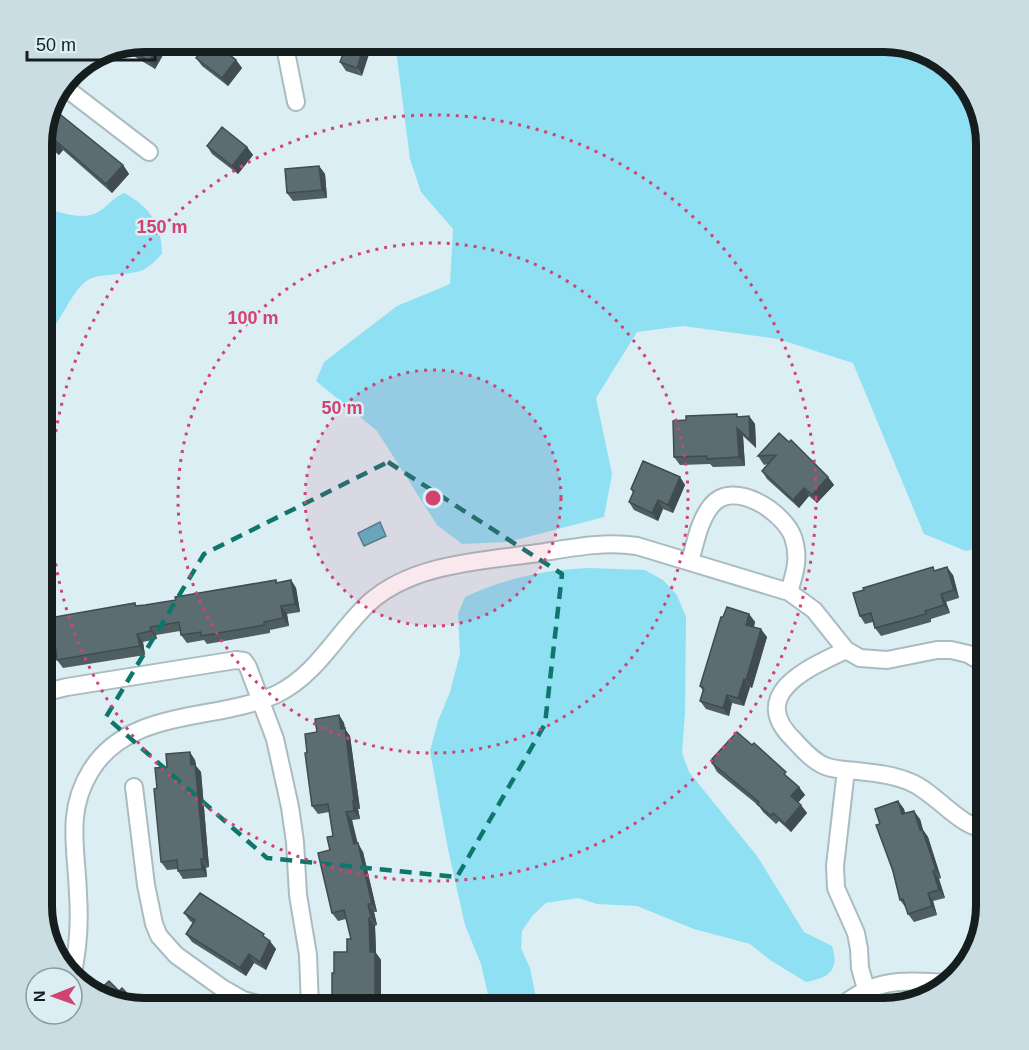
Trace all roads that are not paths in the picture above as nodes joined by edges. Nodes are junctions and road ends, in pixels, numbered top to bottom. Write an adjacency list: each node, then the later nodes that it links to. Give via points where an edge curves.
1 (286, 52): 3 (street)
2 (70, 92): 4 (street)
3 (296, 102)
4 (149, 152)
5 (690, 562): 6 (street); 6 (street, via 711,506 726,496 744,497 771,510 790,532 797,563); 10 (street, via 637,546 608,544 470,562 432,571 396,585 371,601 304,676)
6 (789, 591): 7 (street, via 820,615)
7 (846, 650): 8 (street, via 860,658 880,661 936,650 955,650); 11 (street, via 793,678 780,698 777,717 781,728 810,757 824,766)
8 (976, 658)
9 (52, 691): 10 (street, via 236,660 248,667)
10 (261, 701): 14 (street, via 137,730 112,746 91,769 78,797 74,823 78,929); 18 (street, via 281,763 294,825)
11 (846, 770): 13 (street, via 912,783); 16 (street, via 834,866 836,888 856,933)
12 (134, 787): 17 (street, via 146,885 159,936 176,955)
13 (976, 827)
14 (74, 964)
15 (934, 983): 16 (street, via 899,982)
16 (866, 989): 19 (street)
17 (240, 998)
18 (310, 998)
19 (853, 998)

